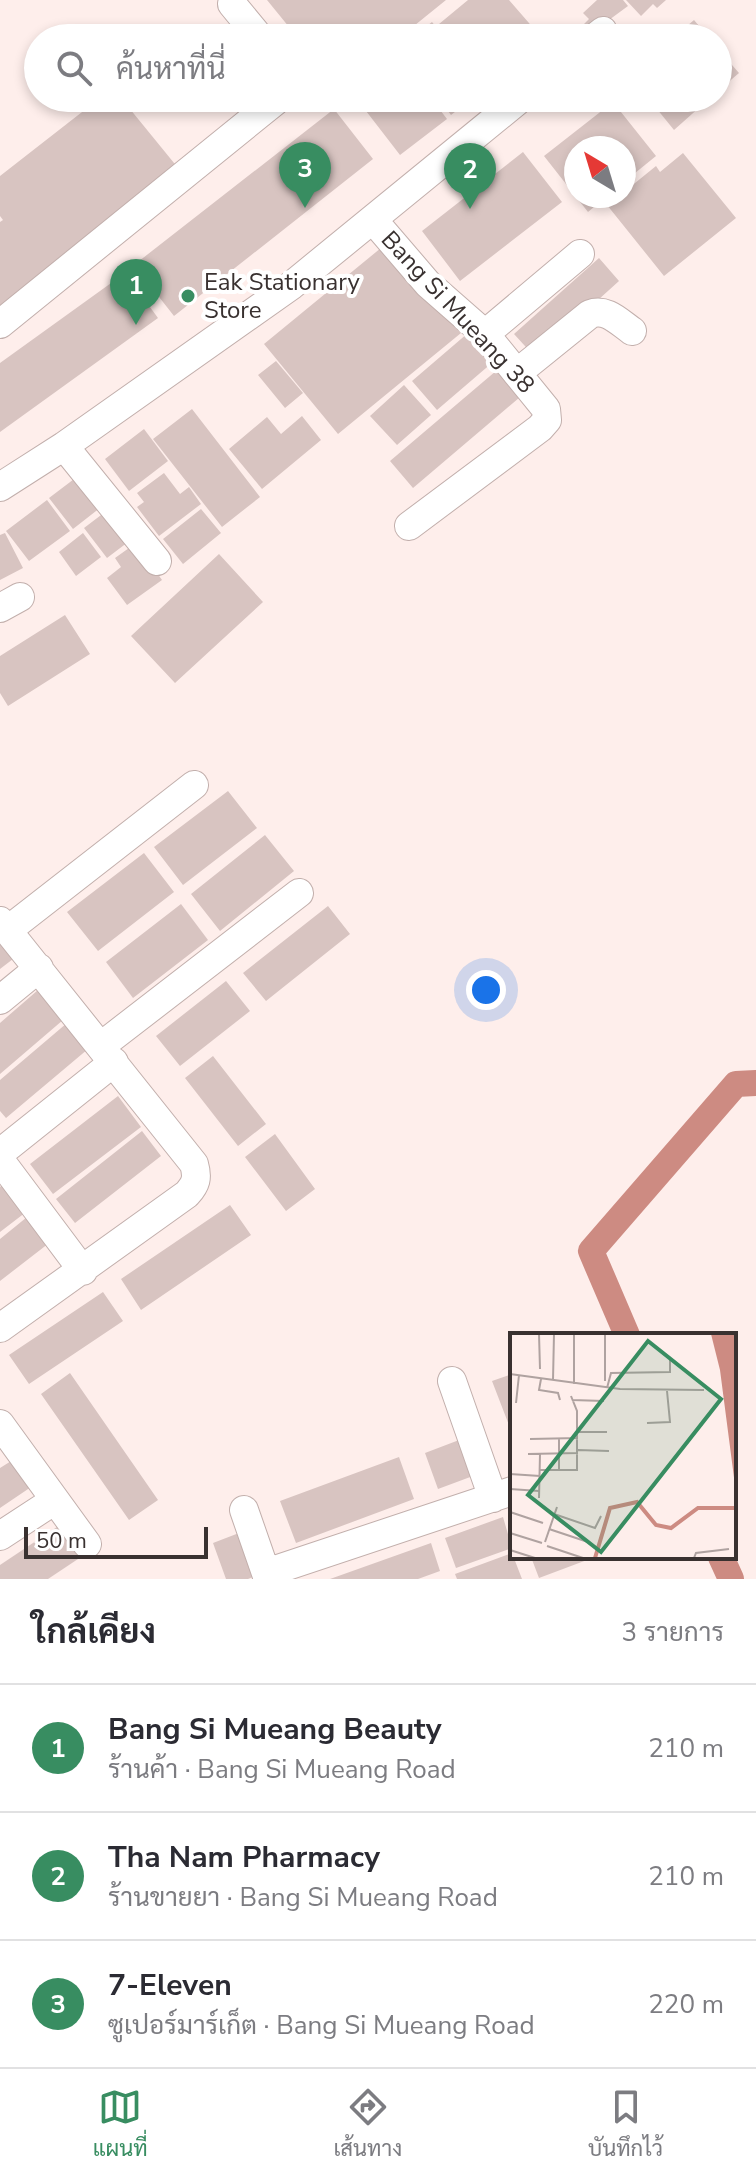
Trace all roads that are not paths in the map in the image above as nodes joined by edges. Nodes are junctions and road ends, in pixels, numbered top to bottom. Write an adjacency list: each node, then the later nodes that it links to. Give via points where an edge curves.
1 (232, 4): 2 (street)
2 (248, 24)
3 (262, 112): 7 (street)
4 (504, 112): 5 (street)
5 (374, 221): 9 (street, Bang Si Mueang 38, via 428,284); 11 (street)
6 (580, 254): 9 (street)
7 (0, 324)
8 (632, 331): 10 (street, via 610,315 590,314)
9 (485, 334): 10 (street, Bang Si Mueang 38)
10 (517, 373): 13 (street, Bang Si Mueang 38, via 546,409 547,420)
11 (64, 446): 12 (street); 14 (street)
12 (0, 487)
13 (409, 526)
14 (157, 561)
15 (194, 785): 17 (street)
16 (299, 893): 20 (street)
17 (4, 925): 18 (street)
18 (39, 968): 19 (street); 20 (street)
19 (0, 1000)
20 (107, 1054): 21 (street); 23 (street, via 194,1164 197,1175 187,1194)
21 (0, 1153)
22 (0, 1160): 23 (street)
23 (83, 1271): 24 (street)
24 (0, 1328)
25 (452, 1381): 27 (street)
26 (0, 1424): 28 (street)
27 (502, 1494): 32 (street)
28 (55, 1500): 30 (street); 31 (street)
29 (244, 1510): 32 (street)
30 (0, 1536)
31 (87, 1544)
32 (267, 1576)

